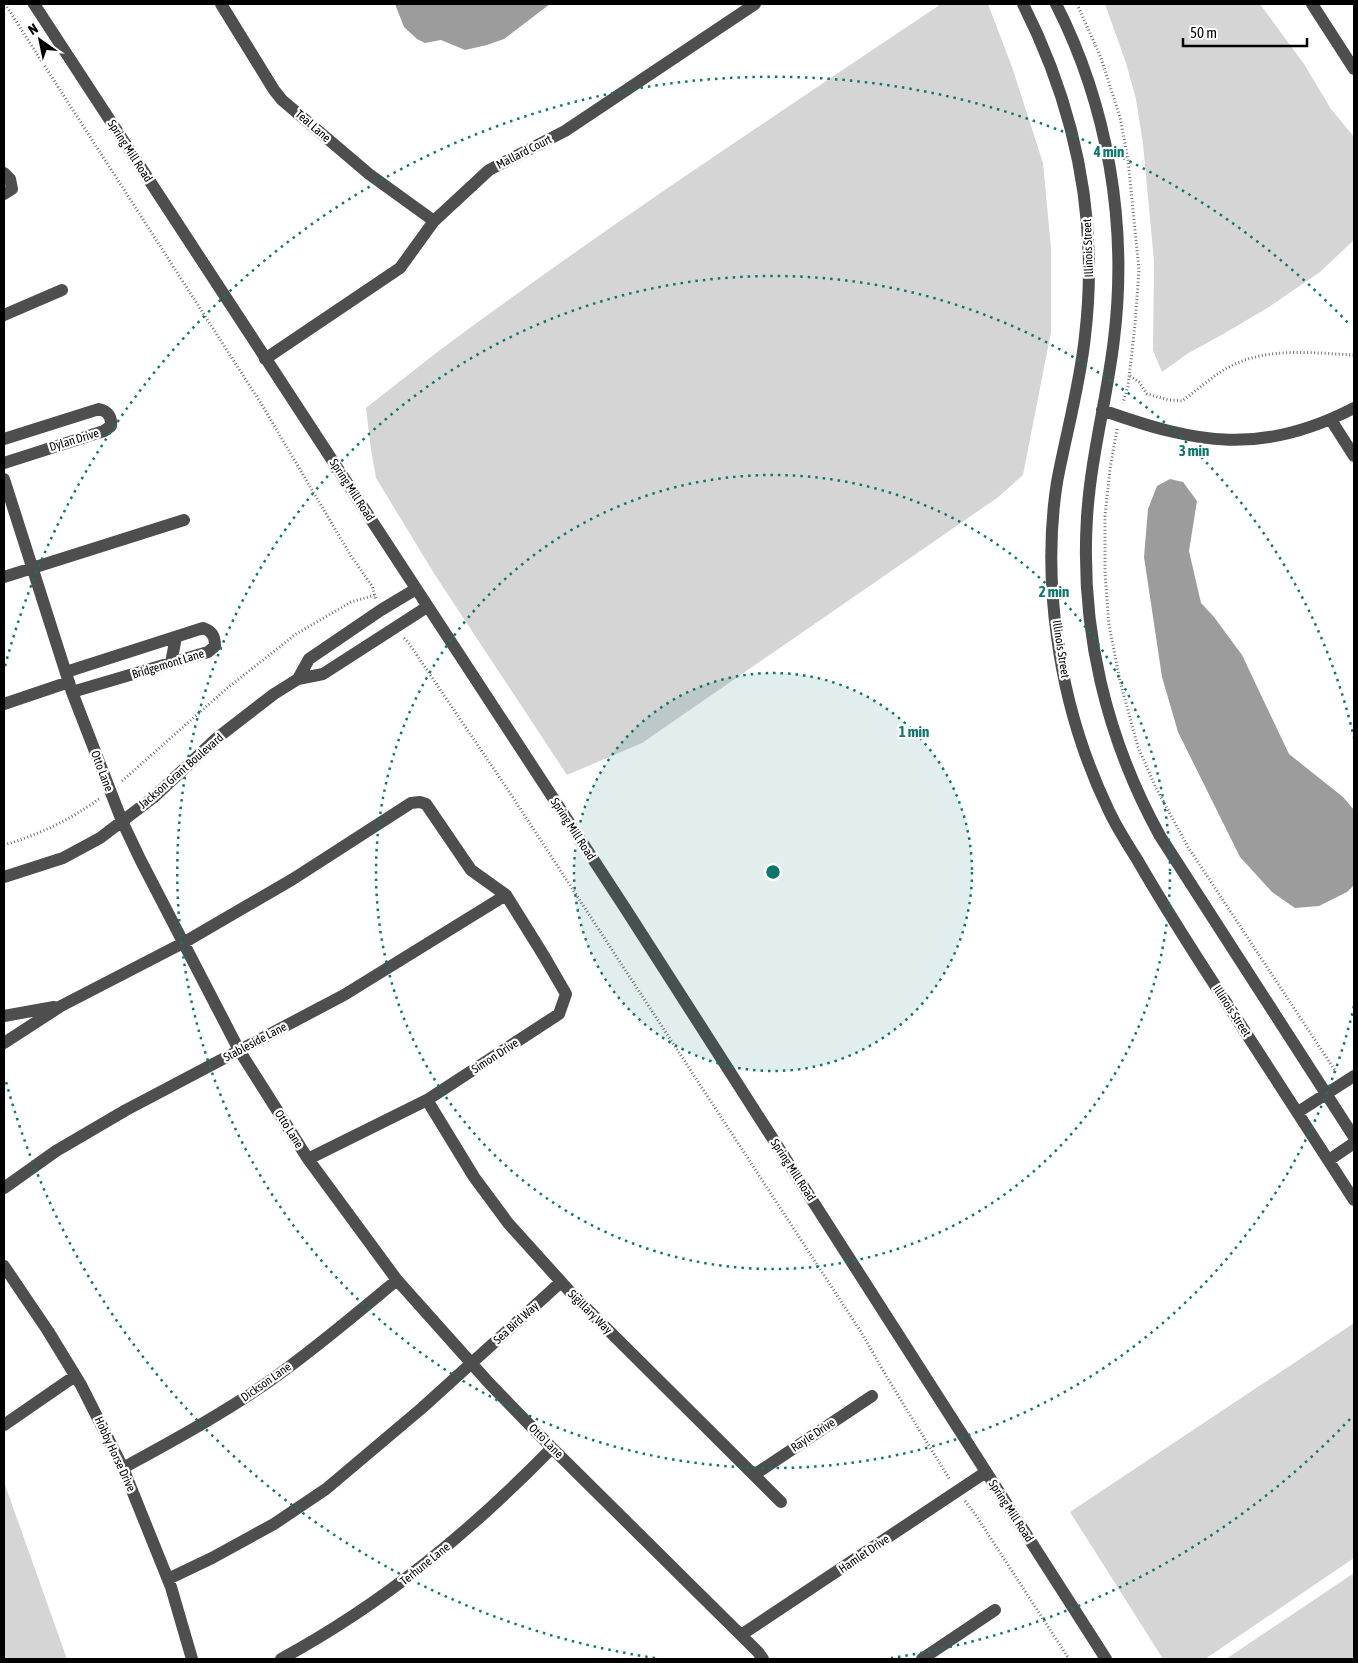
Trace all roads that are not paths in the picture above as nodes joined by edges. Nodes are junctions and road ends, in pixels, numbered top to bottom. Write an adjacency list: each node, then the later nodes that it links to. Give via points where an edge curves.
1 (34, 4): 13 (street, Spring Mill Road)
2 (220, 4): 10 (street, Teal Lane, via 282,100 369,174)
3 (755, 4): 10 (street, Mallard Court, via 565,131 489,170)
4 (1023, 4): 48 (street, Illinois Street, via 1053,70 1071,127 1087,216 1089,276 1085,337 1057,485 1052,546 1057,638 1069,698 1086,756 1109,812 1171,917)
5 (1056, 4): 15 (street, via 1094,98 1116,210 1118,309)
6 (1312, 4): 7 (street)
7 (1354, 69)
8 (4, 173): 9 (street, via 10,179 12,189)
9 (4, 194)
10 (434, 221): 13 (street, Mallard Court, via 400,268)
11 (62, 290): 12 (street)
12 (4, 315)
13 (265, 359): 28 (street, Spring Mill Road)
14 (1354, 408): 17 (street)
15 (1102, 410): 17 (street, via 1170,432 1214,440 1246,441 1286,435); 46 (street, via 1089,488 1086,579 1097,668 1112,726 1133,783 1160,836)
16 (86, 413): 18 (street, Dylan Drive); 20 (street); 20 (street, Dylan Drive, via 105,410 111,426)
17 (1331, 420): 22 (street)
18 (56, 423): 19 (street, Dylan Drive); 21 (street)
19 (4, 439)
20 (79, 439): 21 (street, Dylan Drive)
21 (47, 449): 23 (street, Dylan Drive)
22 (1354, 456)
23 (4, 463)
24 (4, 479): 26 (street, Otto Lane)
25 (184, 520): 26 (street)
26 (32, 568): 27 (street); 35 (street, Otto Lane)
27 (4, 577)
28 (416, 588): 29 (street, Spring Mill Road); 33 (street, Jackson Grant Boulevard, via 309,659)
29 (427, 607): 33 (street, Jackson Grant Boulevard, via 323,674); 64 (street, Spring Mill Road, via 625,908)
30 (176, 637): 31 (street, Bridgemont Lane); 32 (street); 32 (street, Bridgemont Lane, via 203,628 216,639 215,646 208,652)
31 (119, 655): 34 (street); 35 (street, Bridgemont Lane)
32 (172, 663): 34 (street, Bridgemont Lane)
33 (298, 679): 37 (street, Jackson Grant Boulevard, via 224,732 154,797)
34 (111, 681): 35 (street, Bridgemont Lane)
35 (69, 682): 36 (street, Bridgemont Lane); 37 (street, Otto Lane)
36 (4, 704)
37 (122, 821): 38 (street, Jackson Grant Boulevard, via 100,838 63,858); 40 (street, Otto Lane)
38 (4, 878)
39 (506, 895): 40 (street, via 471,870 426,804 420,802 411,804 293,879); 44 (street, Stableside Lane, via 344,995); 47 (street, Simon Drive, via 566,994 560,1014)
40 (183, 943): 41 (street); 44 (street, Otto Lane)
41 (61, 1006): 42 (street); 43 (street)
42 (4, 1016)
43 (4, 1043)
44 (239, 1050): 51 (street, Otto Lane); 53 (street, Stableside Lane, via 56,1151)
45 (1349, 1079): 46 (street)
46 (1326, 1094): 48 (street); 49 (street)
47 (427, 1100): 51 (street, Simon Drive); 57 (street, Sigillary Way, via 474,1177 508,1223)
48 (1298, 1112): 52 (street, Illinois Street)
49 (1354, 1137)
50 (1354, 1144): 52 (street)
51 (308, 1159): 56 (street, Otto Lane)
52 (1329, 1160): 54 (street, Illinois Street)
53 (4, 1188)
54 (1354, 1200)
55 (4, 1266): 59 (street, Hobby Horse Drive)
56 (397, 1280): 58 (street, Otto Lane); 63 (street, Dickson Lane, via 272,1380 210,1420)
57 (561, 1282): 58 (street, Sea Bird Way); 65 (street, Sigillary Way)
58 (472, 1364): 62 (street, Otto Lane); 67 (street, Sea Bird Way, via 326,1489 274,1524)
59 (75, 1376): 61 (street); 63 (street, Hobby Horse Drive)
60 (872, 1396): 65 (street, Rayle Drive)
61 (4, 1425)
62 (552, 1448): 69 (street, Otto Lane); 71 (street, Terhune Lane, via 469,1528 407,1579 346,1622)
63 (123, 1468): 67 (street, Hobby Horse Drive)
64 (986, 1472): 69 (street, Hamlet Drive); 74 (street, Spring Mill Road)
65 (754, 1475): 66 (street, Sigillary Way)
66 (781, 1502)
67 (168, 1579): 70 (street, Hobby Horse Drive)
68 (995, 1610): 73 (street)
69 (741, 1635): 72 (street, Otto Lane)
70 (192, 1659)
71 (281, 1659)
72 (763, 1659)
73 (922, 1659)
74 (1106, 1659)

